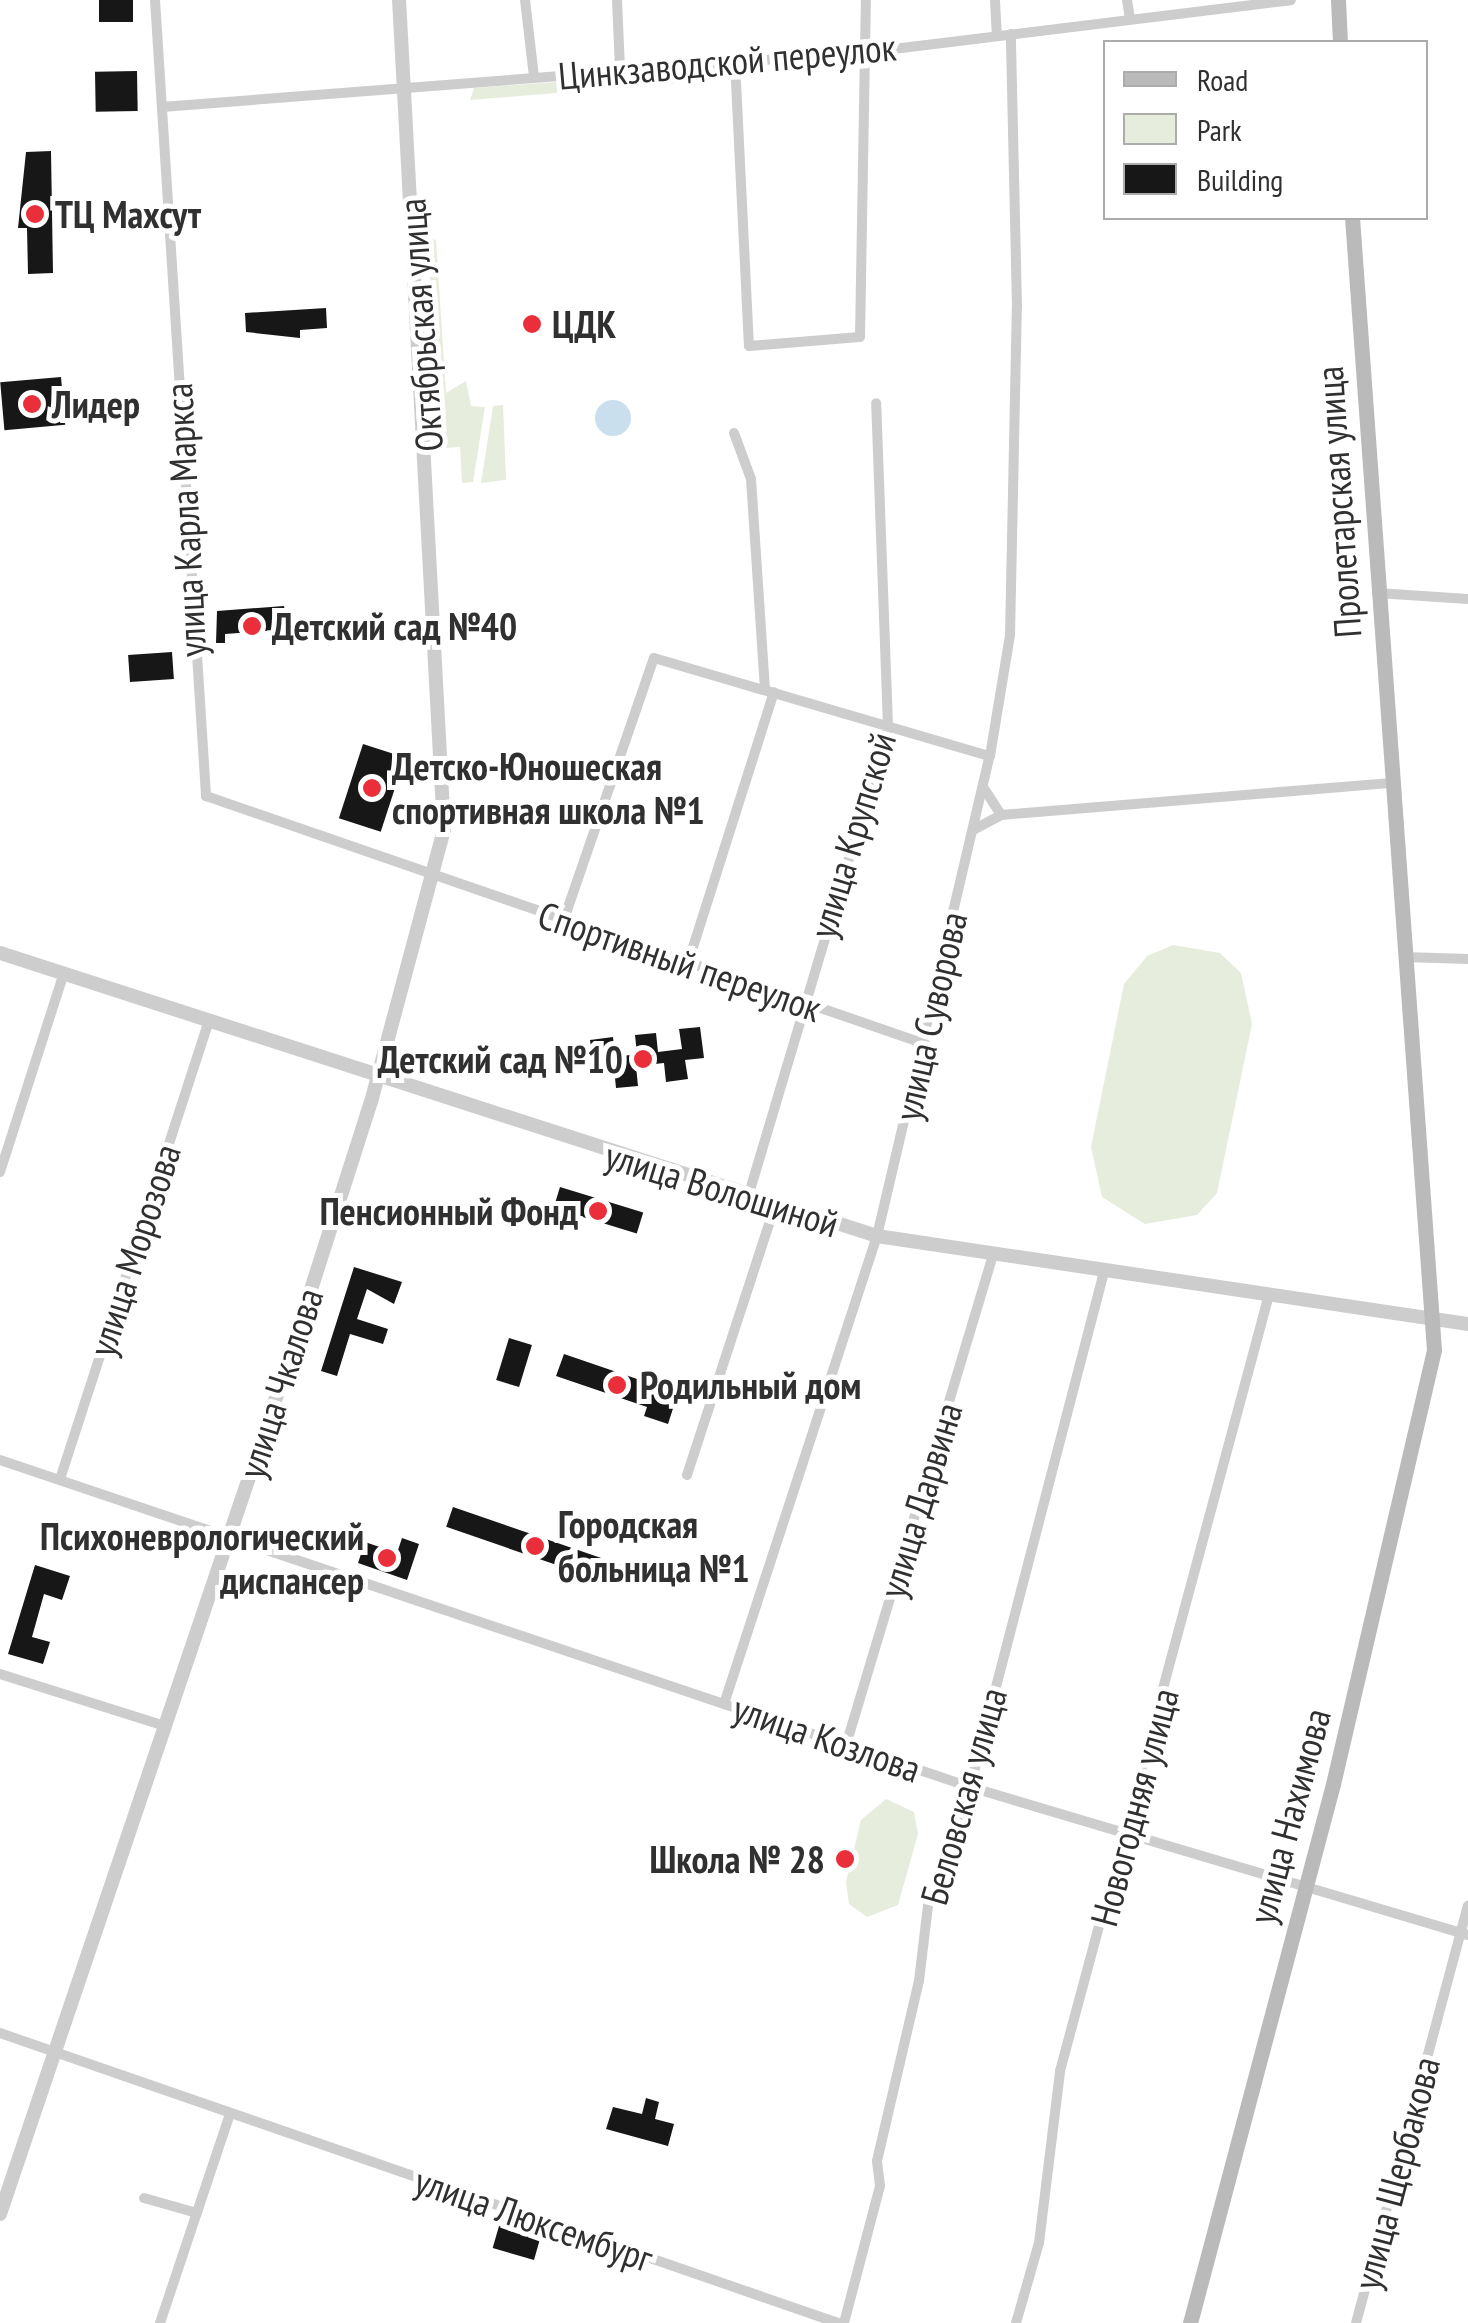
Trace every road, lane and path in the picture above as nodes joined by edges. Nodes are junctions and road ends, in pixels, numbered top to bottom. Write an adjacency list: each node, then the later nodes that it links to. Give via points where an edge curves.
1 (156, 0): 19 (street, улица Карла Маркса)
2 (399, 0): 18 (street, Октябрьская улица)
3 (525, 0): 17 (street)
4 (617, 0): 16 (street)
5 (866, 0): 14 (street)
6 (994, 0): 12 (street)
7 (1127, 0): 10 (street)
8 (1290, 0): 10 (street, Цинкзаводской переулок)
9 (1338, 0): 13 (main road)
10 (1130, 20): 11 (street, Цинкзаводской переулок)
11 (1011, 34): 12 (street, Цинкзаводской переулок); 28 (street, улица Суворова, via 1017,307 1010,635)
12 (996, 36): 14 (street, Цинкзаводской переулок)
13 (1340, 40)
14 (869, 52): 15 (street, Цинкзаводской переулок); 15 (street, via 860,336 749,346)
15 (735, 62): 16 (street, Цинкзаводской переулок)
16 (620, 70): 17 (street, Цинкзаводской переулок)
17 (534, 77): 18 (street, Цинкзаводской переулок)
18 (405, 88): 19 (street, Цинкзаводской переулок); 25 (street, Октябрьская улица)
19 (162, 107): 33 (street, улица Карла Маркса, via 200,782 206,796 241,812)
20 (1352, 220): 23 (main road, Пролетарская улица)
21 (876, 404): 27 (street, улица Крупской)
22 (734, 434): 26 (street, via 750,479)
23 (1376, 594): 24 (street); 29 (main road, Пролетарская улица)
24 (1468, 600)
25 (440, 650): 33 (street, улица Чкалова, via 445,797)
26 (769, 691): 27 (street); 34 (street, via 654,658); 38 (street)
27 (888, 726): 28 (street); 40 (street, улица Крупской)
28 (990, 756): 30 (street, улица Суворова)
29 (1390, 783): 31 (street); 36 (main road, Пролетарская улица)
30 (983, 786): 31 (street); 32 (street, улица Суворова)
31 (1000, 816): 32 (street)
32 (973, 830): 42 (street, улица Суворова)
33 (435, 880): 34 (street, Спортивный переулок); 43 (street, улица Чкалова)
34 (563, 922): 38 (street, Спортивный переулок)
35 (0, 952): 39 (street, улица Волошиной)
36 (1404, 957): 37 (street); 51 (main road, Пролетарская улица)
37 (1468, 959)
38 (688, 963): 40 (street, Спортивный переулок)
39 (64, 973): 41 (street, улица Волошиной); 44 (street)
40 (802, 1002): 42 (street, Спортивный переулок); 45 (street, улица Крупской)
41 (208, 1021): 43 (street, улица Волошиной); 55 (street, улица Морозова)
42 (924, 1044): 47 (street, улица Суворова)
43 (373, 1080): 45 (street, улица Волошиной); 56 (street, улица Чкалова)
44 (0, 1172)
45 (748, 1198): 46 (street, улица Волошиной)
46 (775, 1206): 47 (street, улица Волошиной); 54 (street)
47 (877, 1236): 48 (street, улица Волошиной); 58 (street, улица Суворова)
48 (993, 1254): 49 (street, улица Волошиной); 60 (street, улица Дарвина)
49 (1104, 1272): 50 (street, улица Волошиной); 61 (street, Беловская улица)
50 (1269, 1295): 51 (street, улица Волошиной); 62 (street, Новогодняя улица)
51 (1432, 1321): 52 (street, улица Волошиной); 63 (main road, улица Нахимова, via 1424,1409)
52 (1468, 1324)
53 (0, 1460): 55 (street)
54 (687, 1475)
55 (60, 1479): 56 (street, улица Козлова)
56 (228, 1540): 58 (street, улица Козлова); 59 (street, улица Чкалова)
57 (0, 1674): 59 (street)
58 (724, 1704): 60 (street, улица Козлова)
59 (165, 1726): 67 (street, улица Чкалова)
60 (846, 1744): 61 (street, улица Козлова)
61 (970, 1786): 62 (street, улица Козлова); 73 (street, Беловская улица, via 928,1904 919,1981 877,2160 880,2186)
62 (1128, 1833): 63 (street, улица Козлова); 74 (street, Новогодняя улица, via 1060,2071 1039,2244)
63 (1305, 1886): 65 (street, улица Козлова); 75 (main road, улица Нахимова)
64 (1468, 1906): 65 (street, улица Щербакова)
65 (1465, 1934): 76 (street, улица Щербакова)
66 (0, 2033): 67 (street, улица Люксембург)
67 (57, 2054): 68 (street, улица Люксембург); 71 (street, улица Чкалова)
68 (230, 2116): 70 (street); 73 (street, улица Люксембург)
69 (144, 2198): 70 (street)
70 (198, 2213): 72 (street)
71 (0, 2214)
72 (160, 2323)
73 (841, 2323)
74 (1016, 2323)
75 (1190, 2323)
76 (1356, 2323)

